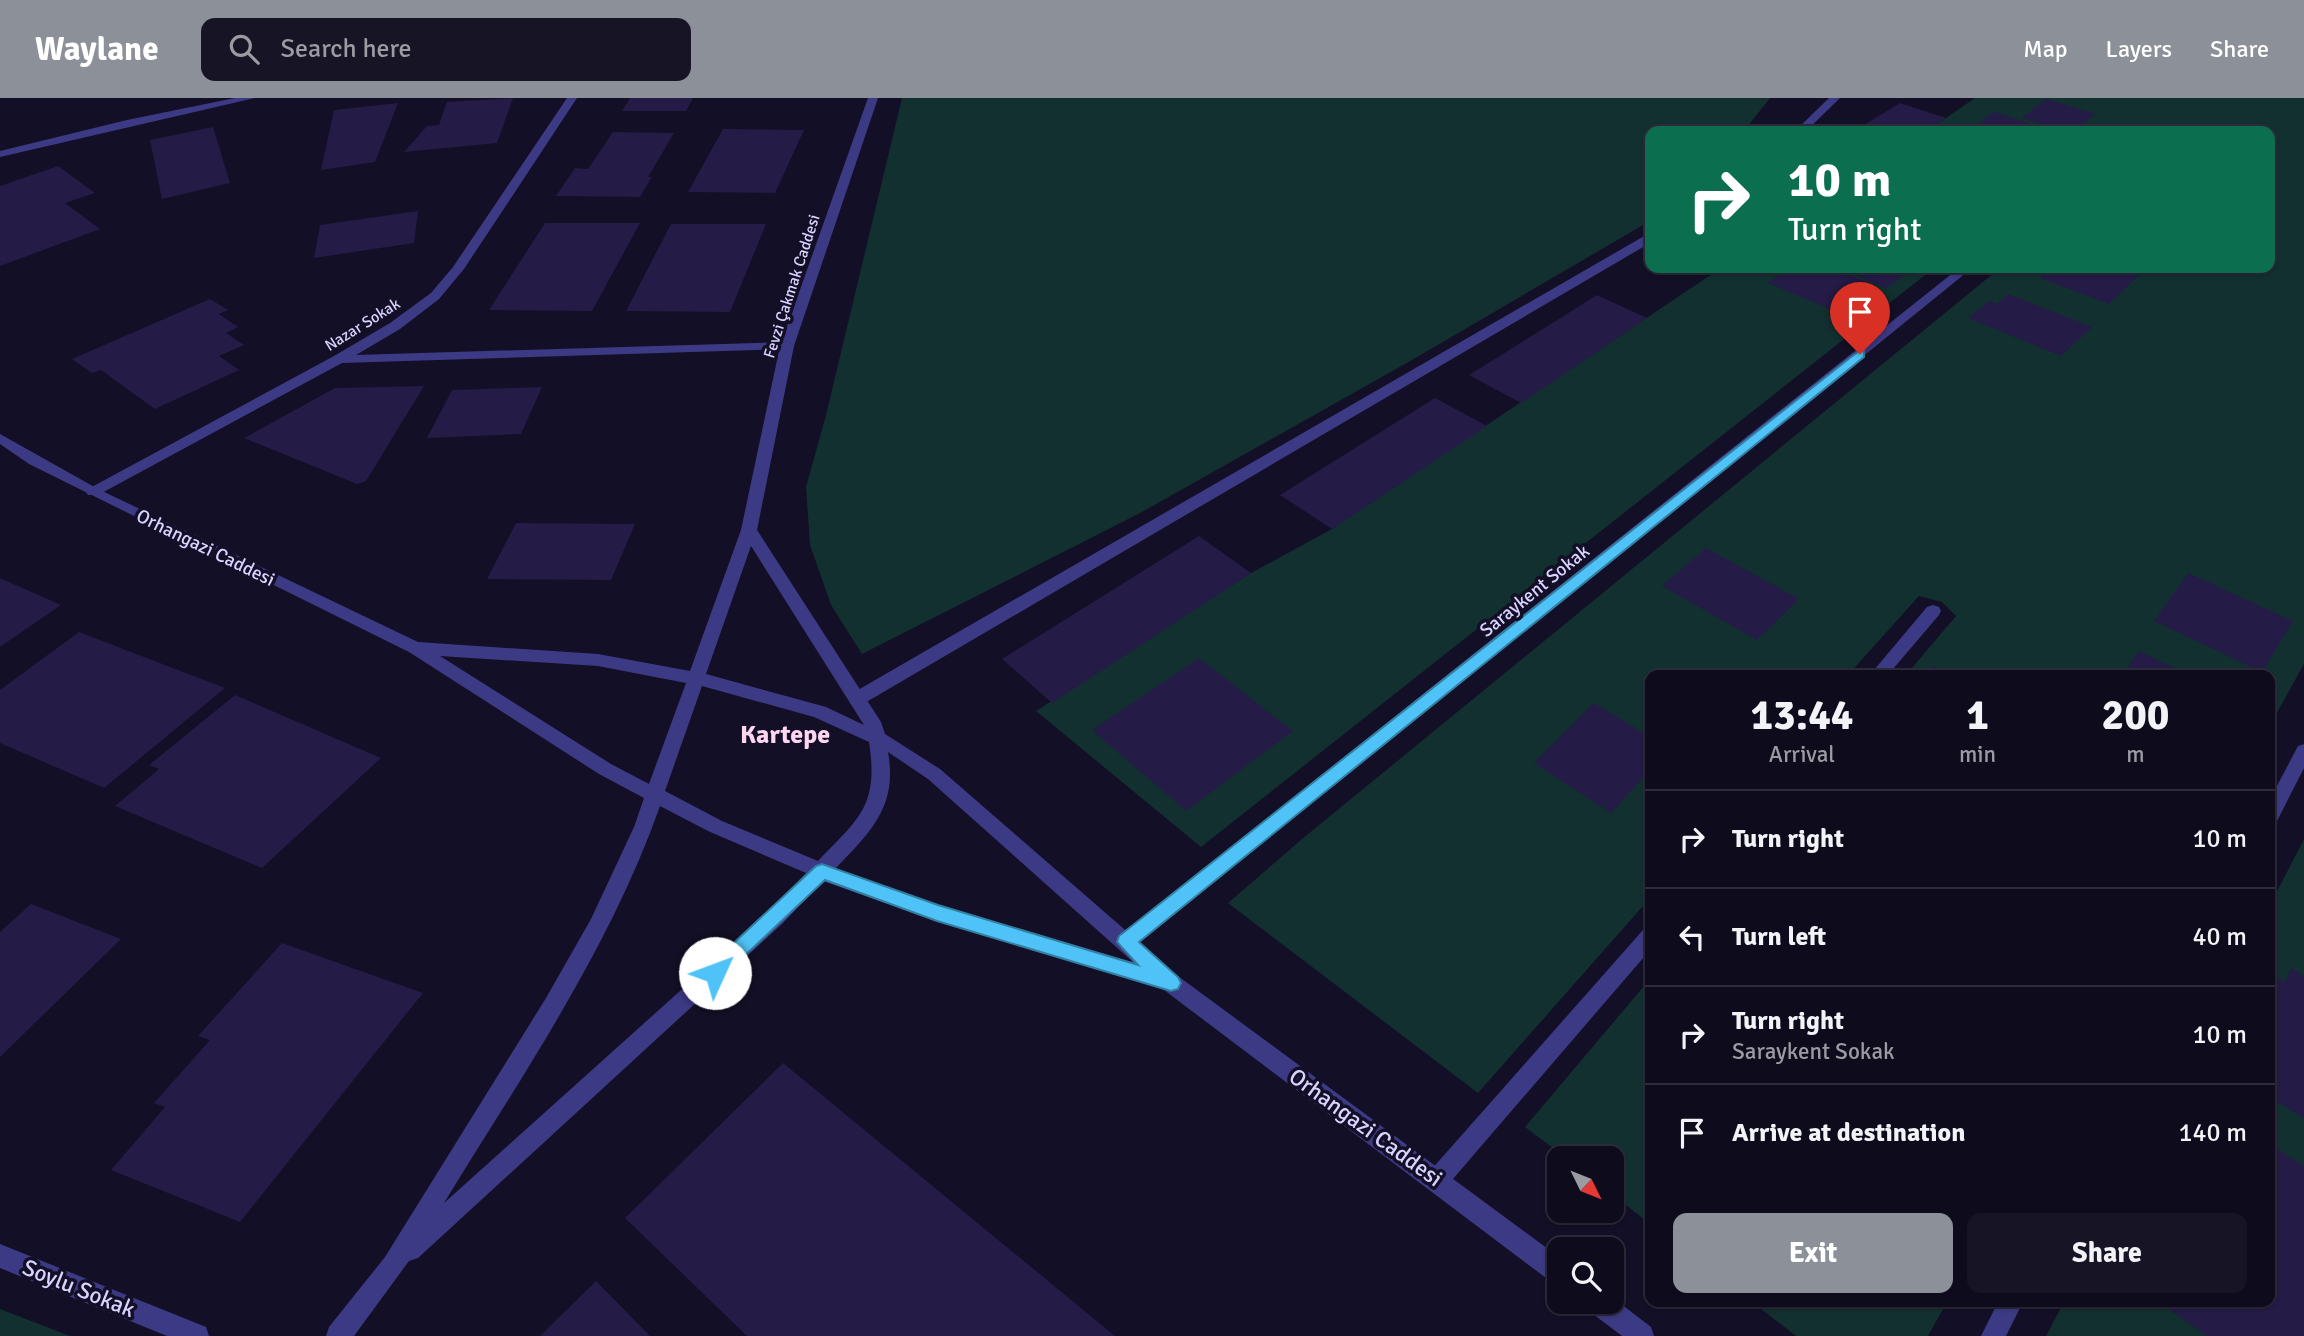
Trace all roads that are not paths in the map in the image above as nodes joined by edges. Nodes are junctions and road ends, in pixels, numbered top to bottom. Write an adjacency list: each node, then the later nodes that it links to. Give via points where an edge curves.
1 (250, 98): 6 (street)
2 (572, 98): 10 (street, Nazar Sokak, via 458,269 435,296)
3 (873, 98): 9 (street, Fevzi Çakmak Caddesi)
4 (1835, 98): 5 (street)
5 (1805, 126)
6 (0, 154)
7 (1645, 241): 18 (street)
8 (1960, 273): 24 (street, Saraykent Sokak)
9 (787, 346): 10 (street); 13 (street, Fevzi Çakmak Caddesi)
10 (340, 359): 12 (street, Nazar Sokak)
11 (0, 438): 12 (street, Orhangazi Caddesi)
12 (93, 492): 15 (street, Orhangazi Caddesi)
13 (749, 530): 17 (street, Fevzi Çakmak Caddesi); 18 (street)
14 (1933, 611): 16 (street)
15 (415, 648): 17 (street, via 598,660); 21 (street, Orhangazi Caddesi, via 605,769)
16 (1882, 670)
17 (695, 678): 19 (street, via 820,712); 21 (street, Fevzi Çakmak Caddesi)
18 (857, 699): 19 (street, via 875,727)
19 (876, 737): 23 (street, via 882,767 878,803); 24 (street, via 934,774)
20 (2304, 751): 22 (street)
21 (655, 794): 23 (street, Orhangazi Caddesi, via 715,826); 30 (street, Fevzi Çakmak Caddesi, via 598,924 553,1005)
22 (2275, 806)
23 (822, 872): 26 (street, Orhangazi Caddesi, via 937,913); 30 (street)
24 (1126, 942): 26 (street)
25 (1645, 942): 27 (street)
26 (1171, 983): 27 (street, Orhangazi Caddesi)
27 (1438, 1180): 29 (street, Orhangazi Caddesi)
28 (0, 1256): 33 (street, Soylu Sokak)
29 (1547, 1263)
30 (393, 1265): 34 (street)
31 (2008, 1307): 36 (street)
32 (1614, 1314): 35 (street)
33 (197, 1336)
34 (338, 1336)
35 (1642, 1336)
36 (1993, 1336)

